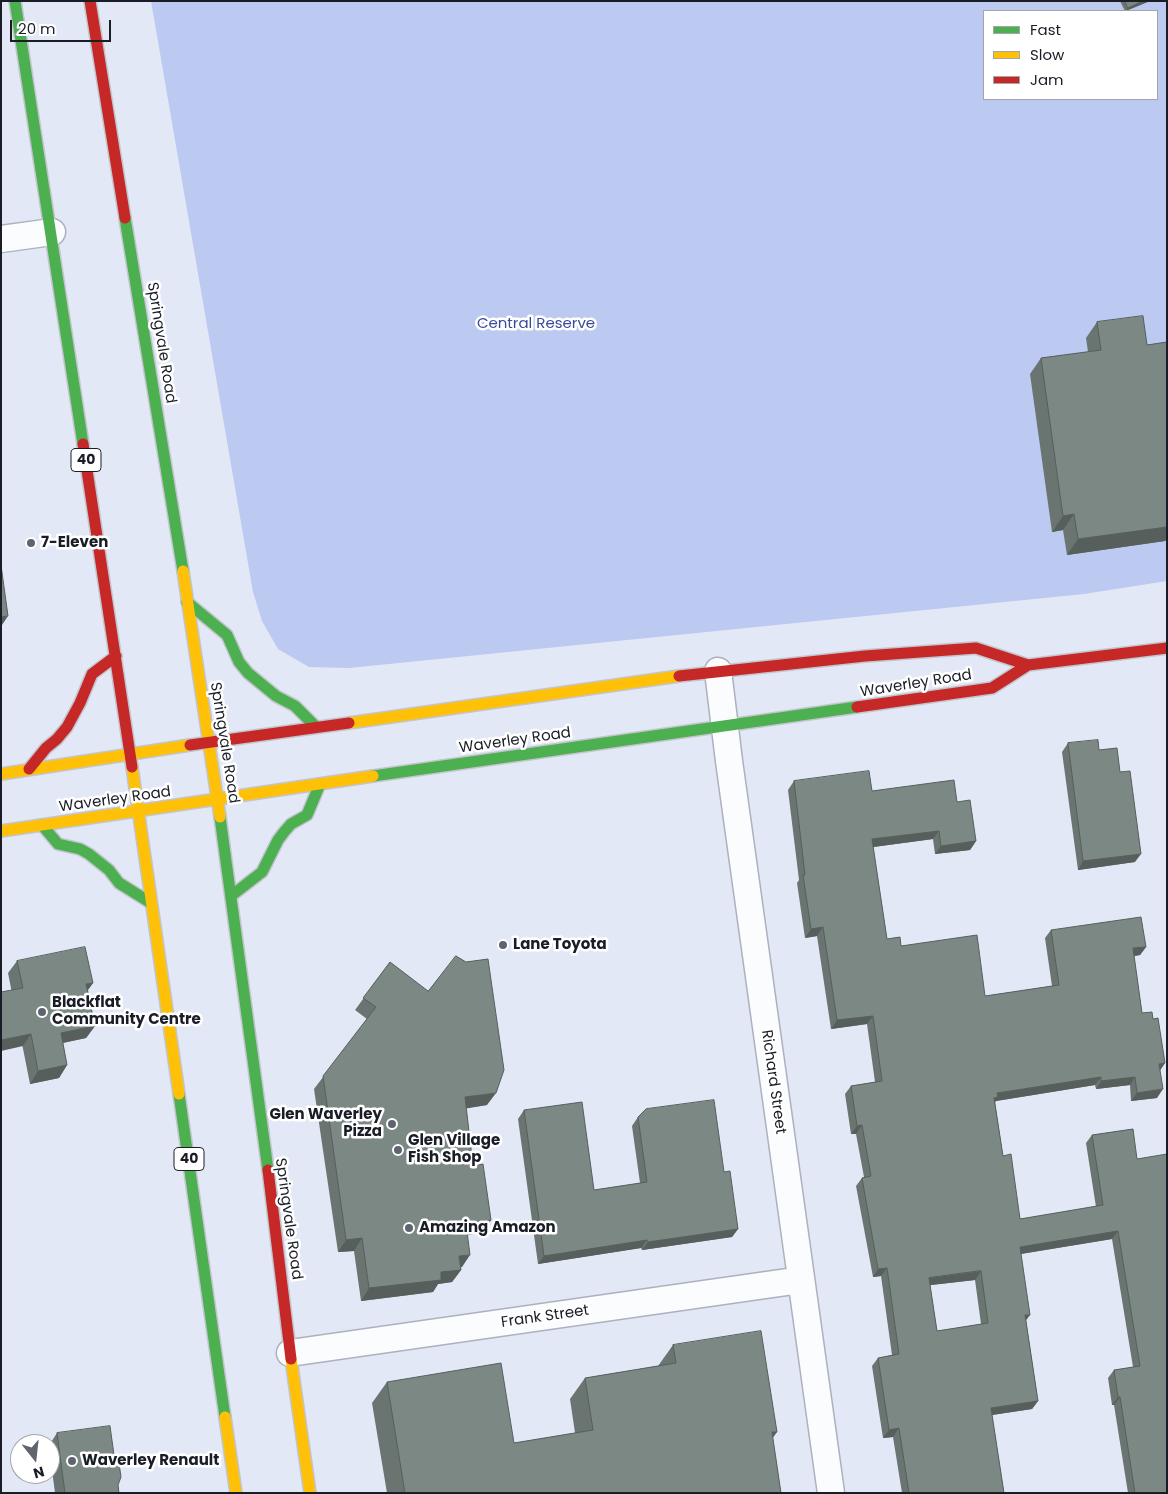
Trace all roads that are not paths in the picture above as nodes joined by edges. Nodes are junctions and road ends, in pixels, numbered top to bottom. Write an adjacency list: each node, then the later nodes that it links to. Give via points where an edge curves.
1 (15, 1): 3 (main road, 40)
2 (90, 1): 5 (main road, Springvale Road)
3 (52, 232): 4 (street); 7 (main road, 40)
4 (1, 239)
5 (187, 602): 10 (main road, via 227,635 239,662 248,673 276,696 295,706); 12 (main road, Springvale Road)
6 (1167, 648): 8 (main road, Waverley Road)
7 (116, 656): 13 (main road, 40); 14 (main road, via 92,674 70,722)
8 (1028, 665): 9 (main road, Waverley Road, via 976,648); 11 (main road, Waverley Road, via 992,688)
9 (718, 671): 10 (main road, Waverley Road); 11 (street, Richard Street)
10 (316, 727): 12 (main road, Waverley Road)
11 (724, 727): 16 (main road, Waverley Road); 23 (street, Richard Street)
12 (210, 742): 13 (main road, Waverley Road); 17 (main road, Springvale Road)
13 (130, 753): 14 (main road, Waverley Road); 18 (main road, 40)
14 (29, 769): 15 (main road, Waverley Road)
15 (1, 774)
16 (320, 784): 17 (main road, Waverley Road); 21 (main road, via 307,815 284,832 262,872)
17 (218, 800): 18 (main road, Waverley Road); 21 (main road, Springvale Road)
18 (138, 812): 19 (main road, Waverley Road); 22 (main road, 40)
19 (42, 825): 20 (main road, Waverley Road); 22 (main road, via 58,844 89,854 120,883)
20 (1, 830)
21 (231, 896): 24 (main road, Springvale Road)
22 (151, 903): 25 (main road, 40)
23 (801, 1280): 24 (street, Frank Street); 27 (street, Richard Street)
24 (290, 1353): 26 (main road, Springvale Road)
25 (236, 1493)
26 (310, 1493)
27 (831, 1493)

